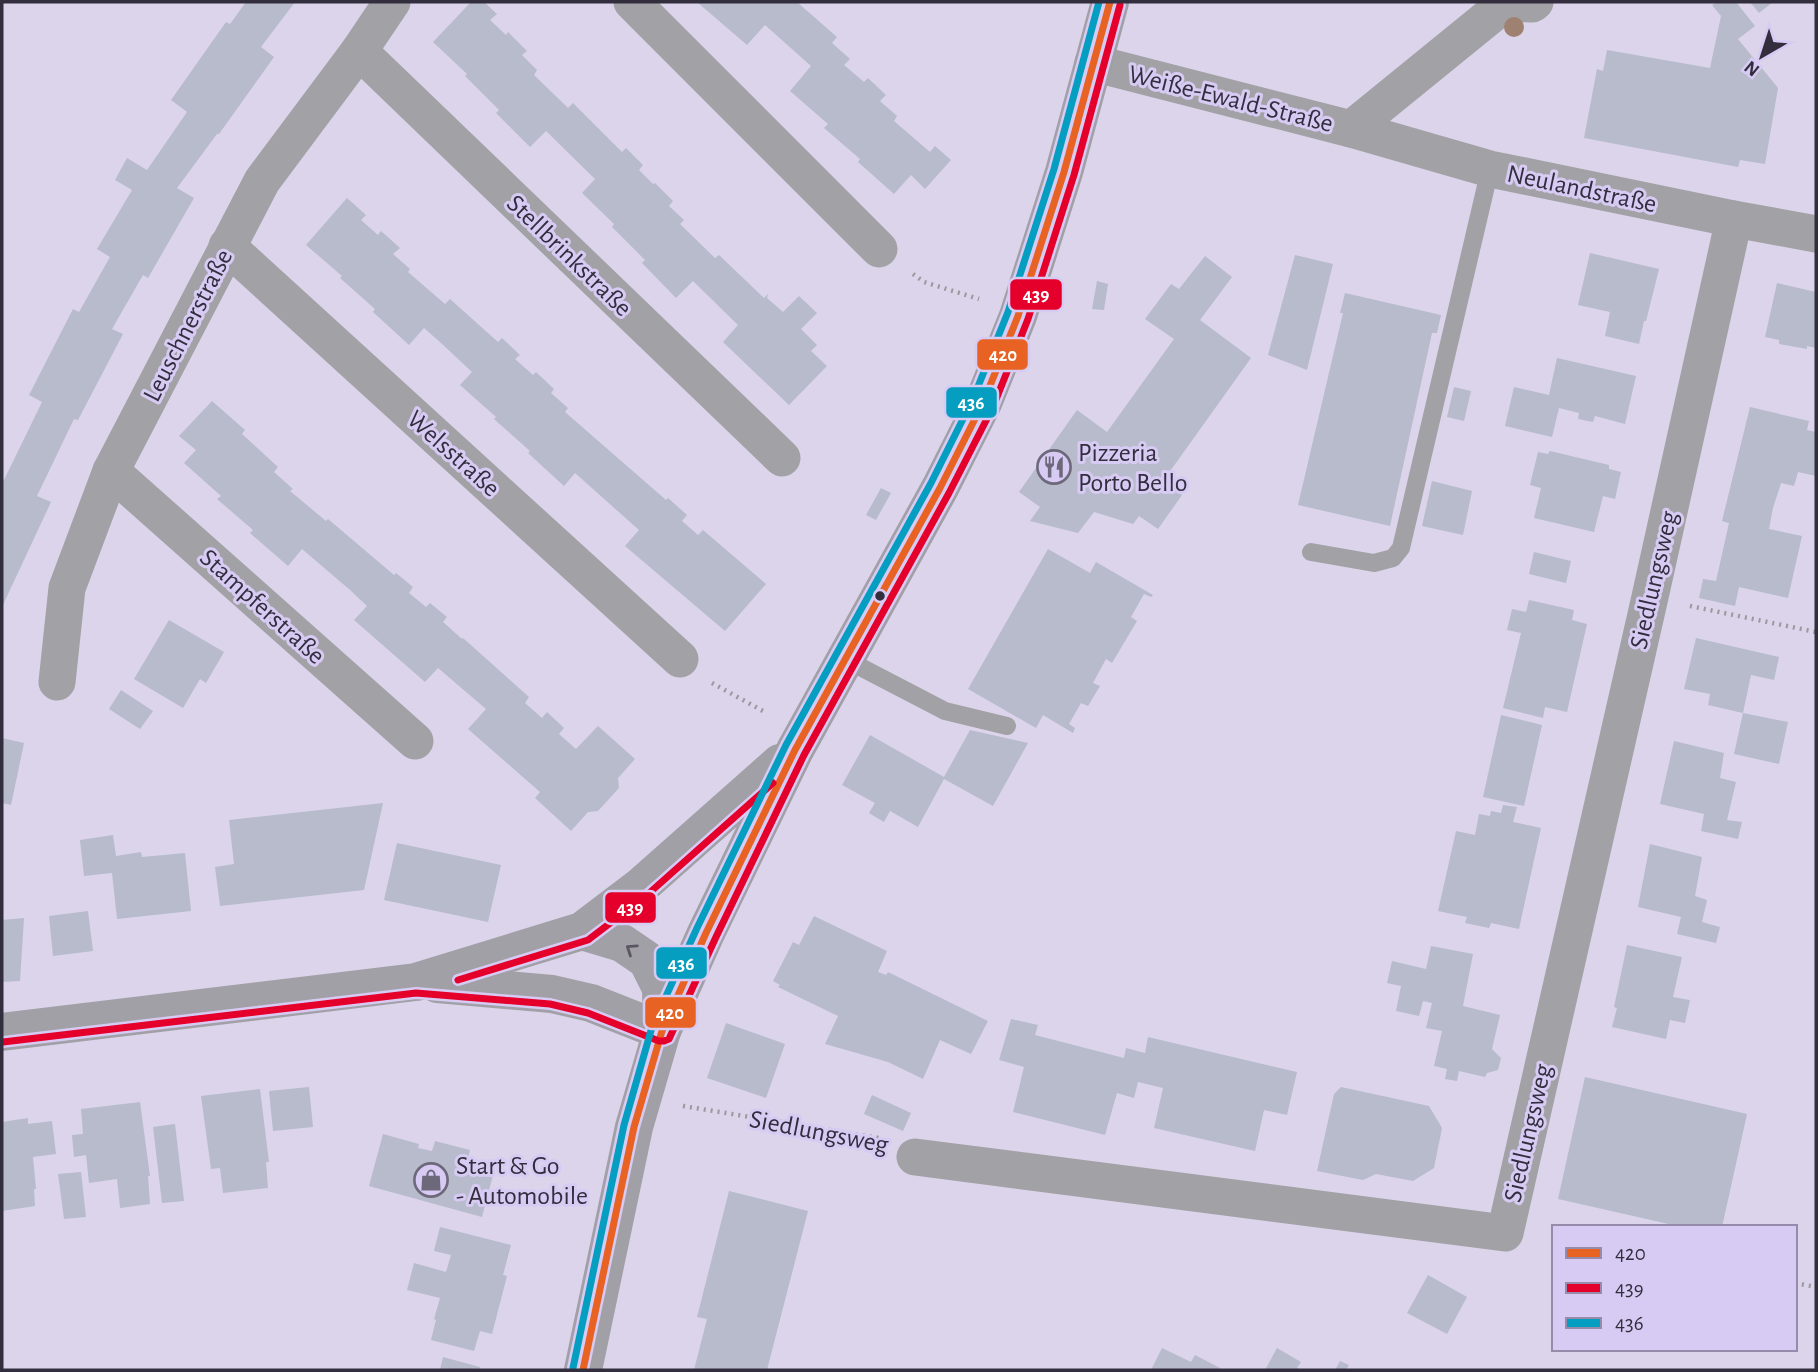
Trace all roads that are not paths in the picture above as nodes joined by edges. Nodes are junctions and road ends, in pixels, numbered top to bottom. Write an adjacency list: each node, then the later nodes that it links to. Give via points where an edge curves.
1 (392, 2): 5 (street, Leuschnerstraße)
2 (632, 2): 12 (street)
3 (1110, 2): 6 (main road)
4 (1535, 2): 7 (street, Weiße-Ewald-Straße, via 1506,3)
5 (359, 51): 11 (street, Leuschnerstraße, via 262,181); 13 (street, Stellbrinkstraße)
6 (1093, 63): 7 (street, Weiße-Ewald-Straße); 17 (main road, via 1018,316 983,403)
7 (1351, 129): 8 (street, Neulandstraße)
8 (1490, 169): 9 (street, Neulandstraße); 15 (lane, via 1401,548 1393,558 1374,563)
9 (1734, 219): 10 (street, Neulandstraße); 26 (street, Siedlungsweg, via 1505,1233)
10 (1816, 234)
11 (227, 246): 14 (street, Leuschnerstraße); 16 (street, Welsstraße)
12 (879, 249)
13 (782, 458)
14 (111, 471): 18 (street, Leuschnerstraße, via 67,588); 20 (street, Stampferstraße)
15 (1311, 552)
16 (680, 659)
17 (845, 659): 19 (lane, via 945,711); 21 (main road)
18 (57, 682)
19 (1007, 726)
20 (415, 741)
21 (795, 750): 22 (main road, via 640,887); 24 (main road)
22 (582, 931): 23 (main road); 24 (main road, one-way to 22, via 661,988 647,960 622,943)
23 (416, 982): 24 (main road, via 552,994 592,1003); 25 (main road)
24 (662, 1031): 27 (main road, via 634,1127)
25 (2, 1032)
26 (915, 1157)
27 (583, 1370)

